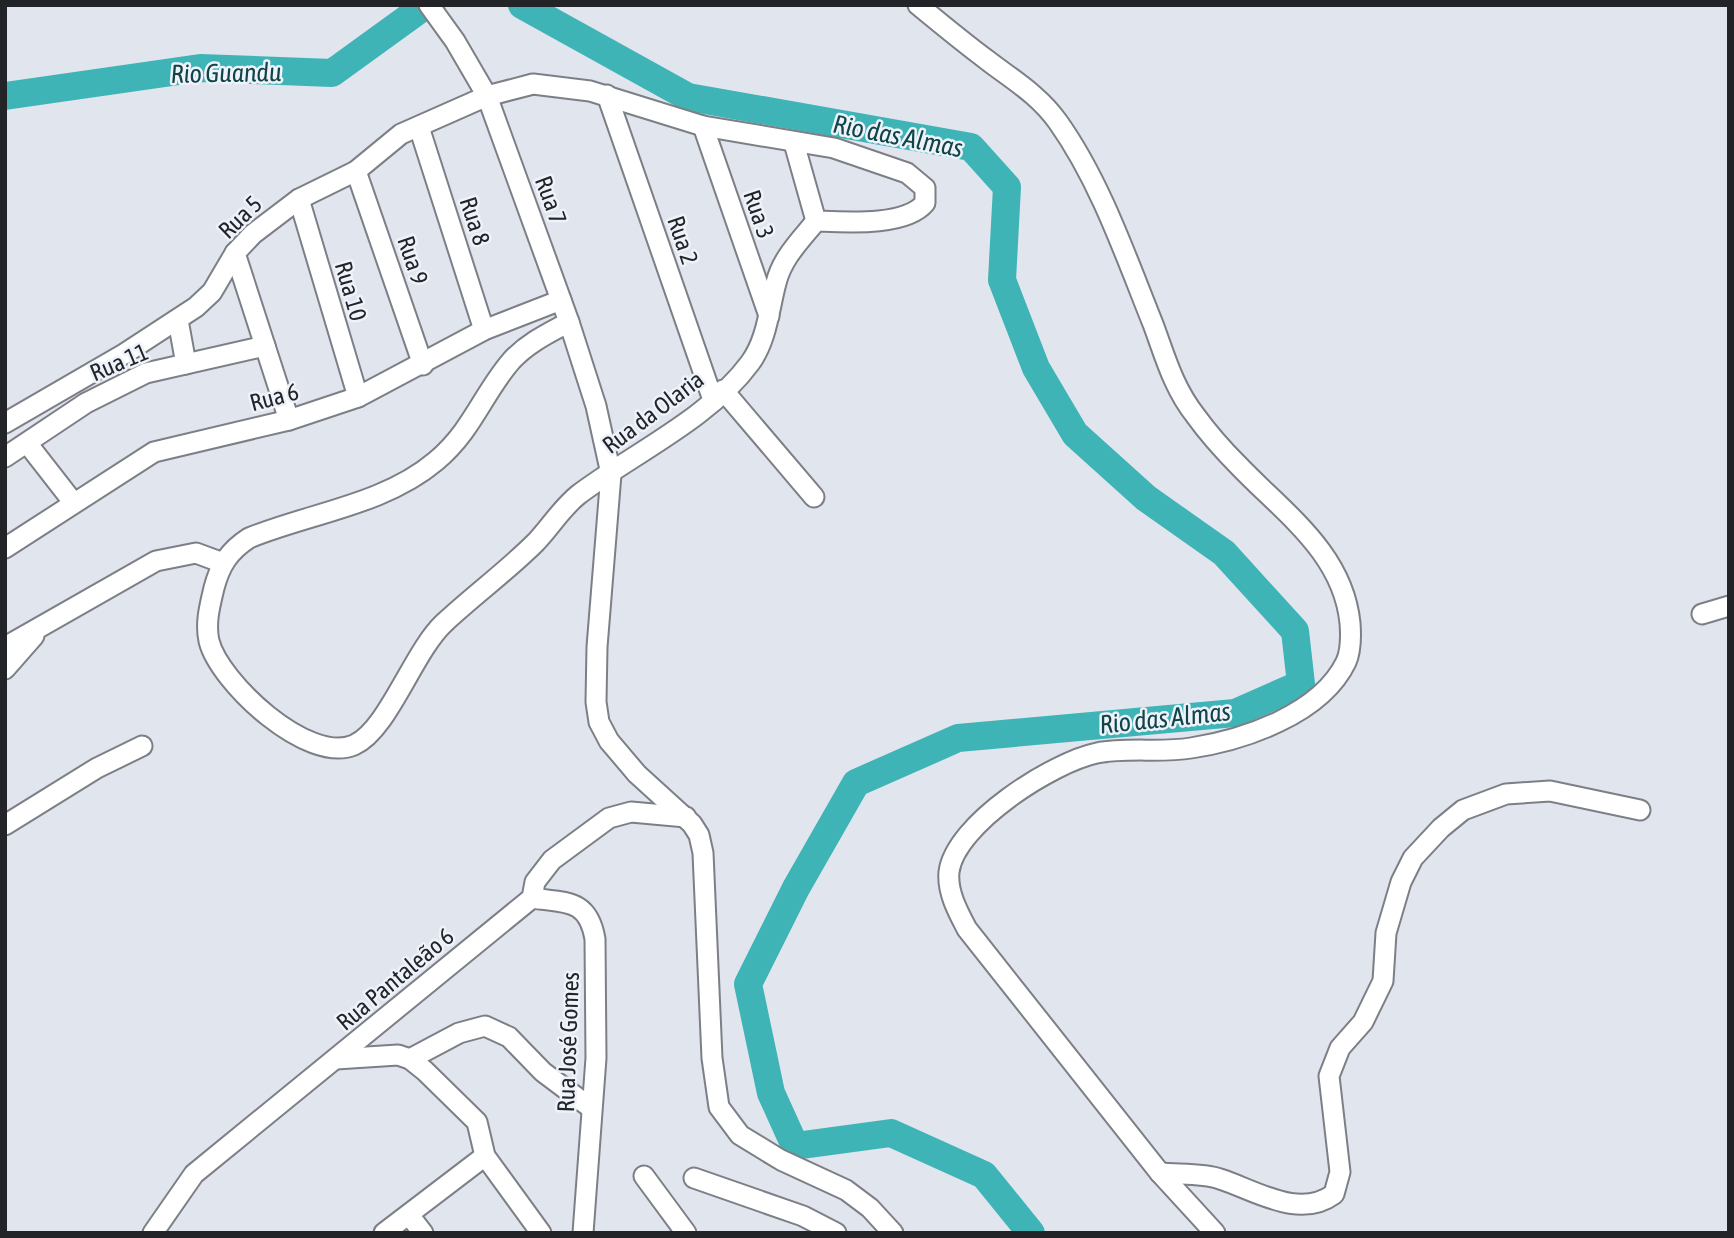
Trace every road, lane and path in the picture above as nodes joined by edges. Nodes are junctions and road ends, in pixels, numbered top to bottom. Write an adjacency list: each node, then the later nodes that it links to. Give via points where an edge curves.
1 (429, 5): 4 (street, Rua 7)
2 (919, 5): 45 (street, via 1035,94 1059,123 1107,215 1178,391 1237,465 1304,529 1331,562 1349,618 1348,658 1338,678 1314,700 1275,722 1215,743 1097,753 1074,760 977,824 958,848 949,872 953,904 967,929)
3 (607, 95): 4 (street, Rua 5, via 533,84); 5 (street); 20 (street, Rua 2)
4 (486, 96): 6 (street, Rua 5); 12 (street, Rua 7)
5 (703, 126): 7 (street); 13 (street, Rua 3)
6 (419, 127): 8 (street, Rua 5, via 389,141); 16 (street, Rua 8)
7 (794, 143): 10 (street); 10 (street, via 834,148 907,173 925,188 927,198 917,211 876,222)
8 (356, 171): 9 (street, Rua 5); 19 (street, Rua 9)
9 (299, 199): 11 (street, Rua 5); 21 (street, Rua 10)
10 (816, 221): 13 (street, Rua da Olaria, via 786,257)
11 (235, 253): 14 (street, Rua 5, via 212,292); 17 (street)
12 (561, 300): 15 (street, Rua 7); 16 (street, Rua 6)
13 (769, 317): 20 (street, Rua da Olaria, via 751,363)
14 (178, 320): 18 (street); 23 (street, Rua 5)
15 (569, 322): 26 (street, Rua 7, via 596,406); 30 (street, via 535,340 512,360 458,441 423,471 386,491 250,538)
16 (484, 330): 19 (street, Rua 6)
17 (265, 346): 18 (street, Rua 11); 22 (street)
18 (186, 364): 24 (street, Rua 11, via 146,373 102,393)
19 (423, 365): 21 (street, Rua 6)
20 (718, 395): 26 (street, Rua da Olaria); 27 (street, Rua 2)
21 (358, 397): 22 (street, Rua 6)
22 (289, 420): 28 (street, Rua 6, via 154,452)
23 (5, 422)
24 (27, 443): 25 (street, Rua 11); 28 (street)
25 (5, 457)
26 (611, 474): 30 (street, Rua da Olaria, via 564,507 535,543 440,627 376,727 352,746 331,747 280,726 223,667 208,640 210,606); 38 (street, Rua 7, via 597,647 599,722 637,774)
27 (814, 497)
28 (73, 502): 29 (street, Rua 6)
29 (5, 548)
30 (223, 563): 33 (street, via 196,553 168,556 139,568)
31 (1729, 606): 32 (street)
32 (1702, 614)
33 (43, 625): 34 (street); 35 (street)
34 (5, 647)
35 (5, 668)
36 (142, 746): 39 (street)
37 (1640, 810): 45 (street, via 1550,792 1506,794 1463,810 1413,858 1386,933 1382,981 1363,1022 1340,1048 1329,1076 1340,1172 1334,1194 1312,1204 1284,1202 1218,1178)
38 (687, 817): 40 (street, Rua Pantaleão 6, via 631,811 609,818 552,860 535,882); 56 (street, via 699,835 703,853 712,1058 719,1107 740,1135 846,1190)
39 (5, 825)
40 (532, 898): 41 (street, Rua Pantaleão 6); 43 (street, Rua José Gomes, via 574,904 584,910 593,926 596,1058)
41 (336, 1059): 42 (street, via 398,1055); 49 (street, Rua Pantaleão 6, via 194,1174)
42 (410, 1059): 43 (street, via 458,1033 485,1026 509,1037 543,1072); 44 (street, via 477,1122)
43 (591, 1108): 53 (street, Rua José Gomes)
44 (485, 1156): 48 (street); 52 (street)
45 (1160, 1172): 57 (street)
46 (644, 1176): 54 (street)
47 (694, 1178): 55 (street, via 803,1216)
48 (409, 1215): 50 (street); 51 (street)
49 (153, 1233)
50 (384, 1233)
51 (423, 1233)
52 (541, 1233)
53 (583, 1233)
54 (686, 1233)
55 (836, 1233)
56 (893, 1233)
57 (1215, 1233)

